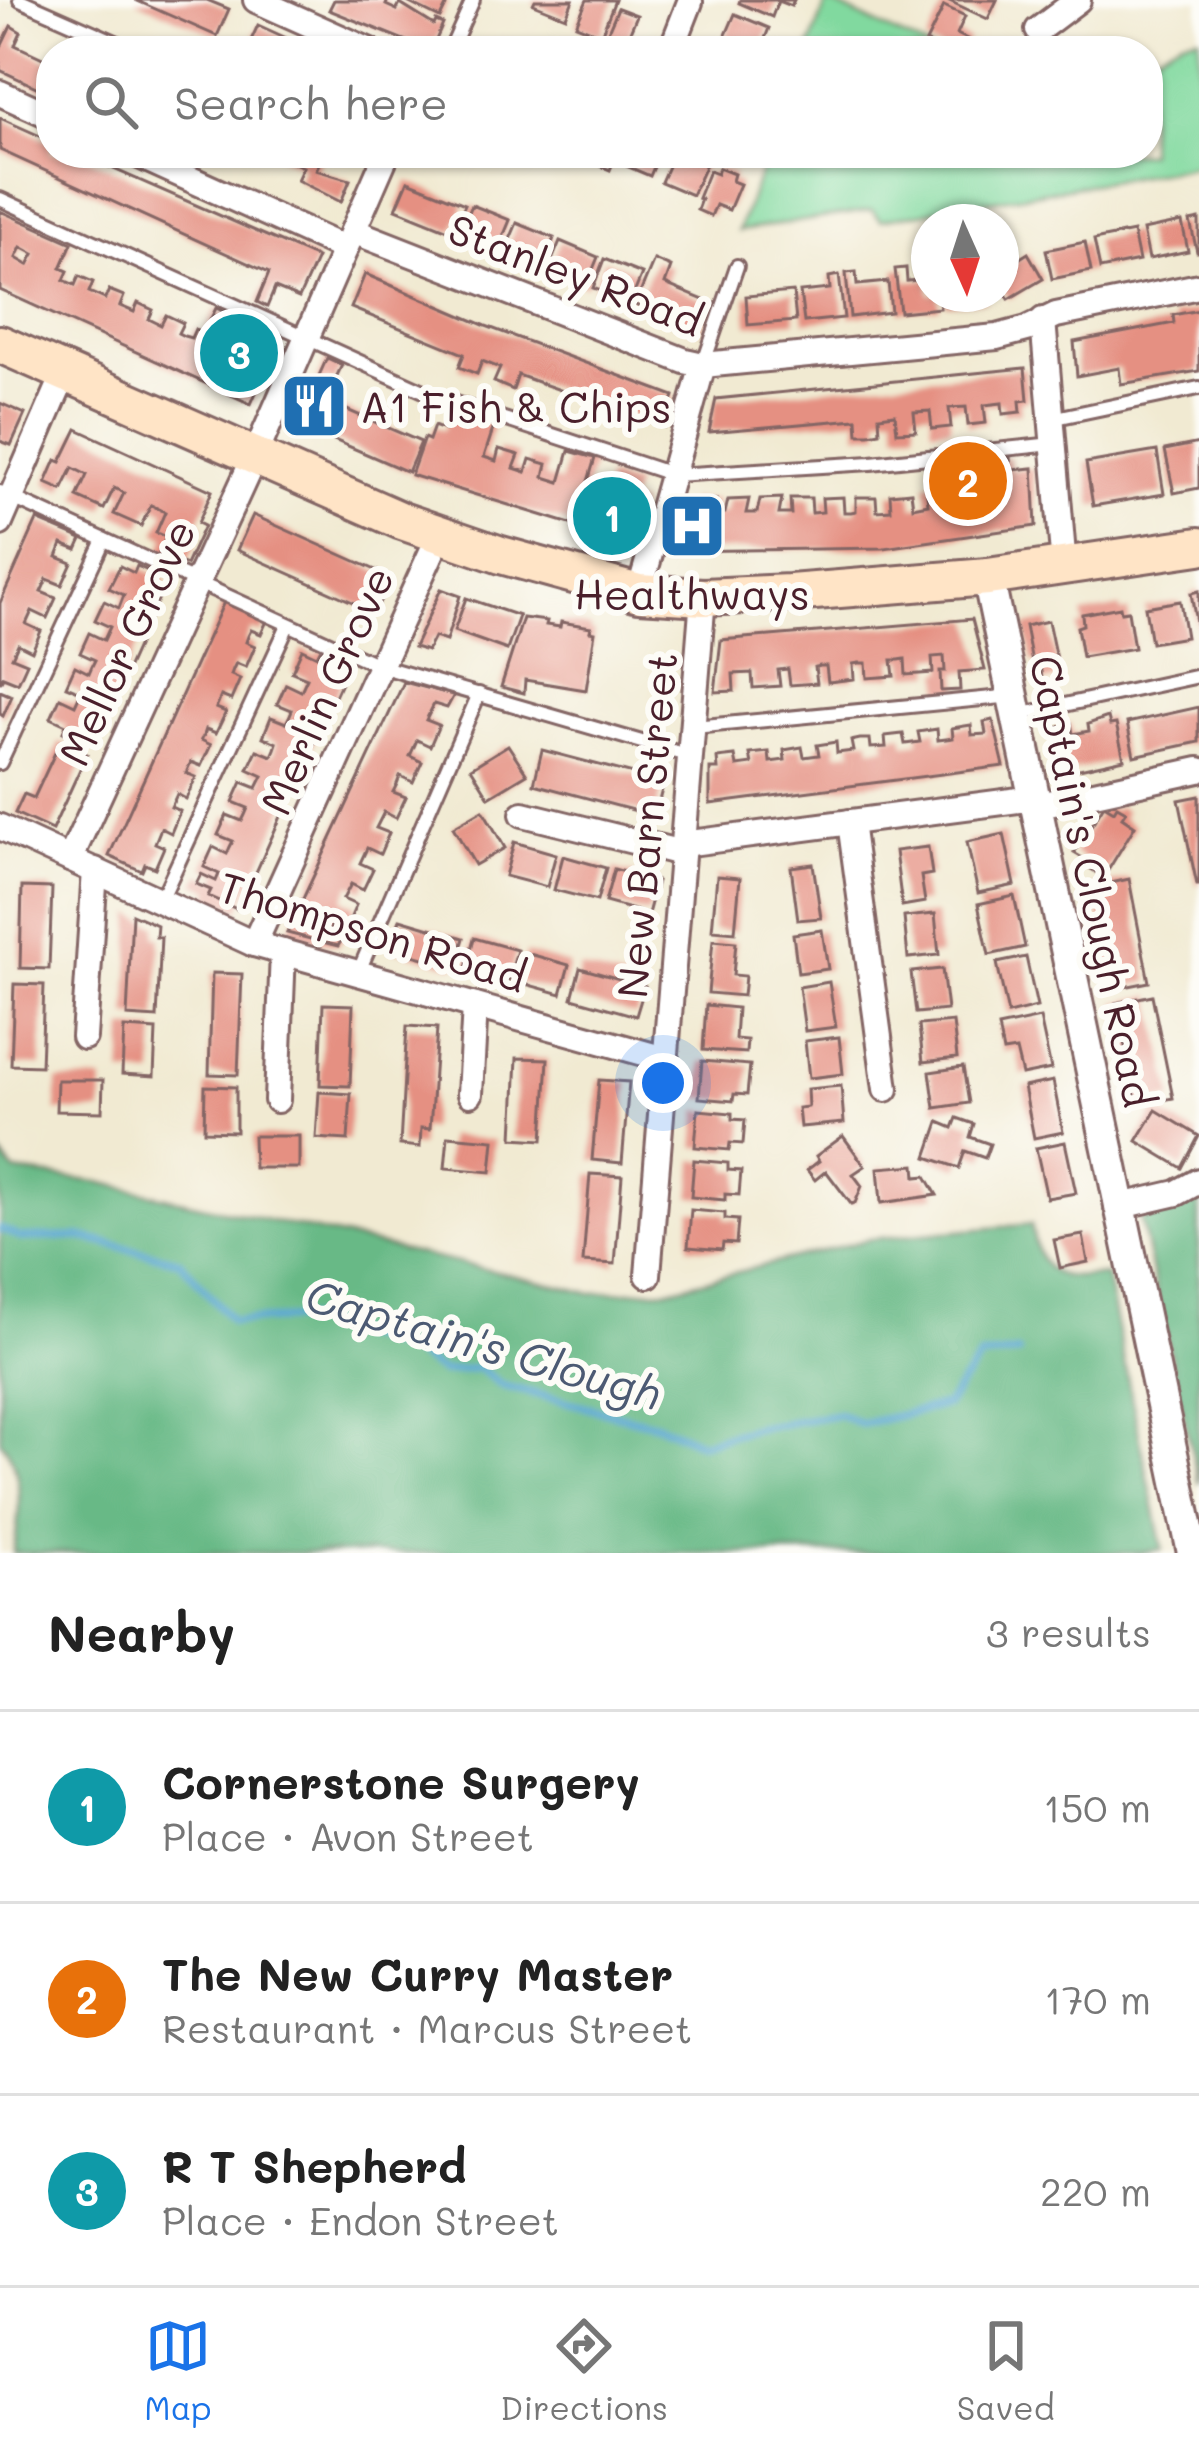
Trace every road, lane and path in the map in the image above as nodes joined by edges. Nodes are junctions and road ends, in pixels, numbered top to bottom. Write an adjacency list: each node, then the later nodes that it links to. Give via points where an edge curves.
1 (20, 0): 8 (lane)
2 (256, 0): 6 (street)
3 (473, 0): 10 (lane)
4 (1078, 0): 7 (street)
5 (690, 2): 11 (street)
6 (310, 11): 9 (street)
7 (1046, 15)
8 (102, 36)
9 (348, 36)
10 (457, 36)
11 (669, 36)
12 (0, 93): 13 (street)
13 (36, 109)
14 (170, 168): 17 (street, Stanley Road)
15 (375, 168): 17 (street, Mellor Grove)
16 (0, 199): 21 (lane)
17 (349, 240): 21 (street, Mellor Grove); 23 (street, Stanley Road)
18 (736, 266): 23 (lane)
19 (1199, 286): 20 (street, Stanley Road)
20 (1043, 320): 23 (street, Stanley Road, via 997,337); 26 (street)
21 (308, 336): 27 (street, Mellor Grove); 28 (lane, via 437,397)
22 (0, 344): 24 (main road)
23 (704, 365): 28 (street)
24 (65, 374): 27 (main road); 29 (street)
25 (1199, 388): 26 (lane)
26 (1052, 432): 28 (lane, via 872,463); 34 (street)
27 (254, 458): 31 (main road); 36 (street, Mellor Grove)
28 (674, 475): 37 (street)
29 (6, 495): 30 (street); 32 (lane)
30 (0, 523)
31 (440, 534): 37 (main road); 40 (street, Merlin Grove)
32 (104, 540): 36 (lane); 46 (lane)
33 (1199, 546): 34 (main road)
34 (1064, 567): 35 (main road)
35 (988, 577): 38 (main road); 43 (street, Captain's Clough Road)
36 (196, 583): 39 (lane); 53 (street, Mellor Grove)
37 (639, 593): 38 (main road)
38 (704, 597): 44 (street, New Barn Street)
39 (288, 625): 40 (lane); 55 (lane)
40 (380, 666): 42 (lane); 56 (street, Merlin Grove)
41 (1199, 676): 43 (lane)
42 (479, 694): 45 (lane); 58 (lane)
43 (1015, 706): 44 (lane); 48 (street, Captain's Clough Road)
44 (693, 728): 45 (street, New Barn Street)
45 (690, 756): 52 (street, New Barn Street)
46 (0, 763)
47 (1199, 770): 48 (street)
48 (1034, 802): 50 (street); 66 (street, Captain's Clough Road)
49 (523, 814): 52 (street)
50 (850, 822): 52 (street); 62 (street)
51 (0, 827): 53 (street, Thompson Road)
52 (683, 848): 61 (street, New Barn Street)
53 (70, 859): 54 (street, Thompson Road)
54 (95, 870): 55 (street, Thompson Road); 60 (street)
55 (161, 901): 56 (street, Thompson Road)
56 (254, 944): 57 (street, Thompson Road)
57 (283, 952): 58 (street, Thompson Road); 64 (street)
58 (358, 973): 59 (street, Thompson Road)
59 (475, 1006): 61 (street, Thompson Road); 63 (street)
60 (84, 1037)
61 (665, 1059): 67 (street, New Barn Street)
62 (886, 1089)
63 (470, 1094)
64 (277, 1100)
65 (1199, 1181): 66 (street)
66 (1118, 1207): 68 (street, Captain's Clough Road)
67 (648, 1275)
68 (1193, 1553)

